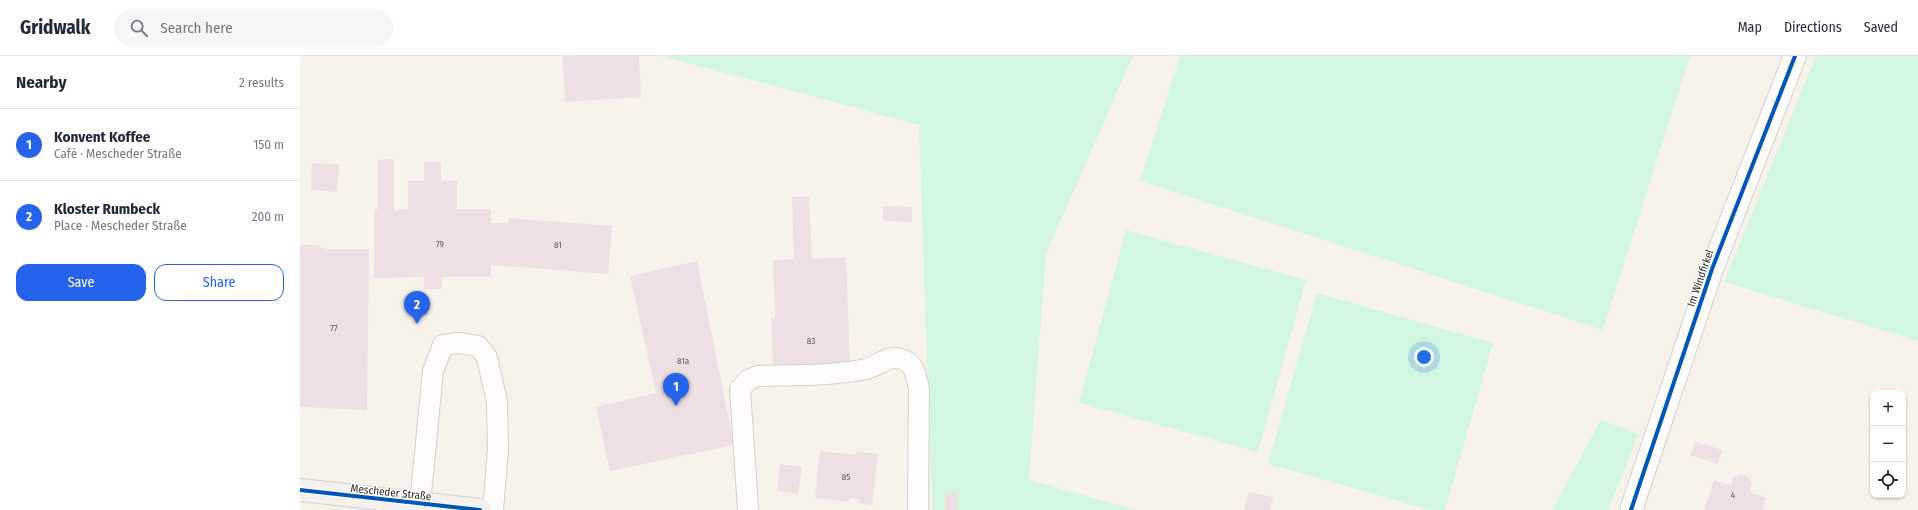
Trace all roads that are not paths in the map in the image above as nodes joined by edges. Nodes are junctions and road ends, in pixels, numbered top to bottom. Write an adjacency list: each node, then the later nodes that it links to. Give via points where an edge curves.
1 (1795, 56): 8 (street, Im Windfirkel, via 1712,269)
2 (300, 490): 3 (street, Mescheder Straße)
3 (420, 504): 4 (street, Mescheder Straße); 5 (lane, via 433,371 443,345 458,343 478,346 487,357 497,402 498,449)
4 (480, 510)
5 (492, 510)
6 (748, 510): 7 (lane, via 740,389 748,380 758,376 839,374 869,368 886,359 903,360 915,370 919,389)
7 (918, 510)
8 (1631, 510)

